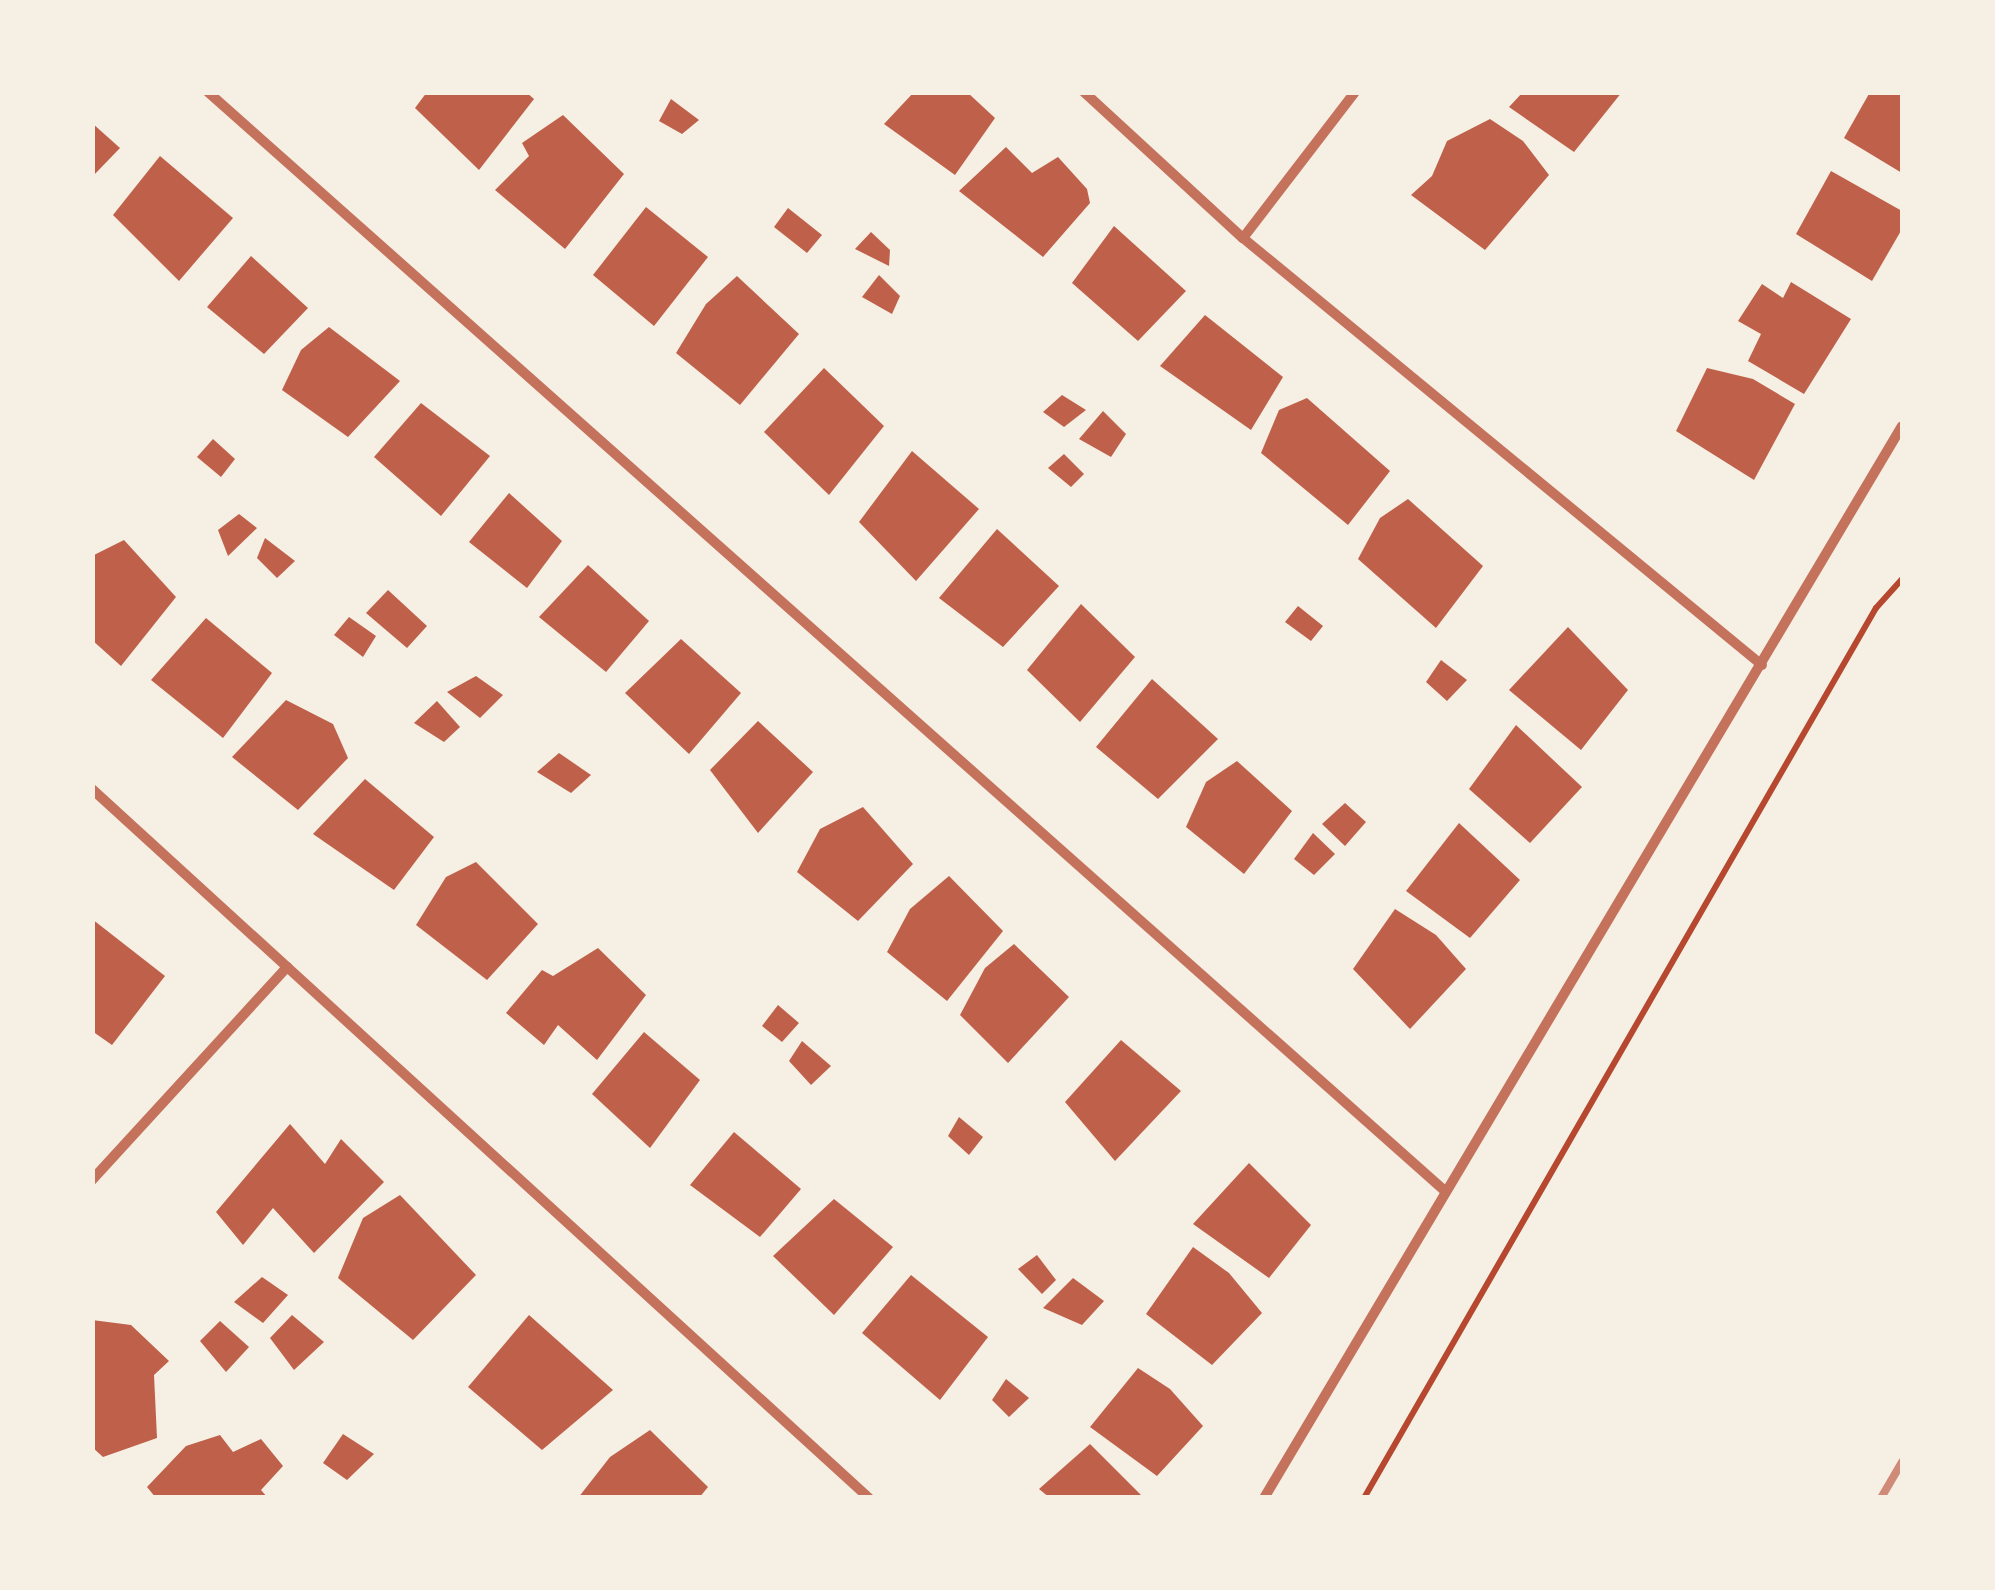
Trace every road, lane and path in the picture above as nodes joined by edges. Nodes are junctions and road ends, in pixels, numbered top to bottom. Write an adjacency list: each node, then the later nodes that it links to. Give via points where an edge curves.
1 (208, 92): 11 (street)
2 (1084, 92): 4 (street)
3 (1354, 92): 4 (street)
4 (1243, 238): 7 (street)
5 (1902, 426): 7 (street)
6 (1902, 579): 14 (path, via 1876,608)
7 (1762, 665): 11 (street)
8 (92, 789): 9 (street)
9 (287, 968): 10 (street); 12 (street)
10 (92, 1180)
11 (1445, 1192): 13 (street)
12 (869, 1498)
13 (1264, 1498)
14 (1364, 1498)

